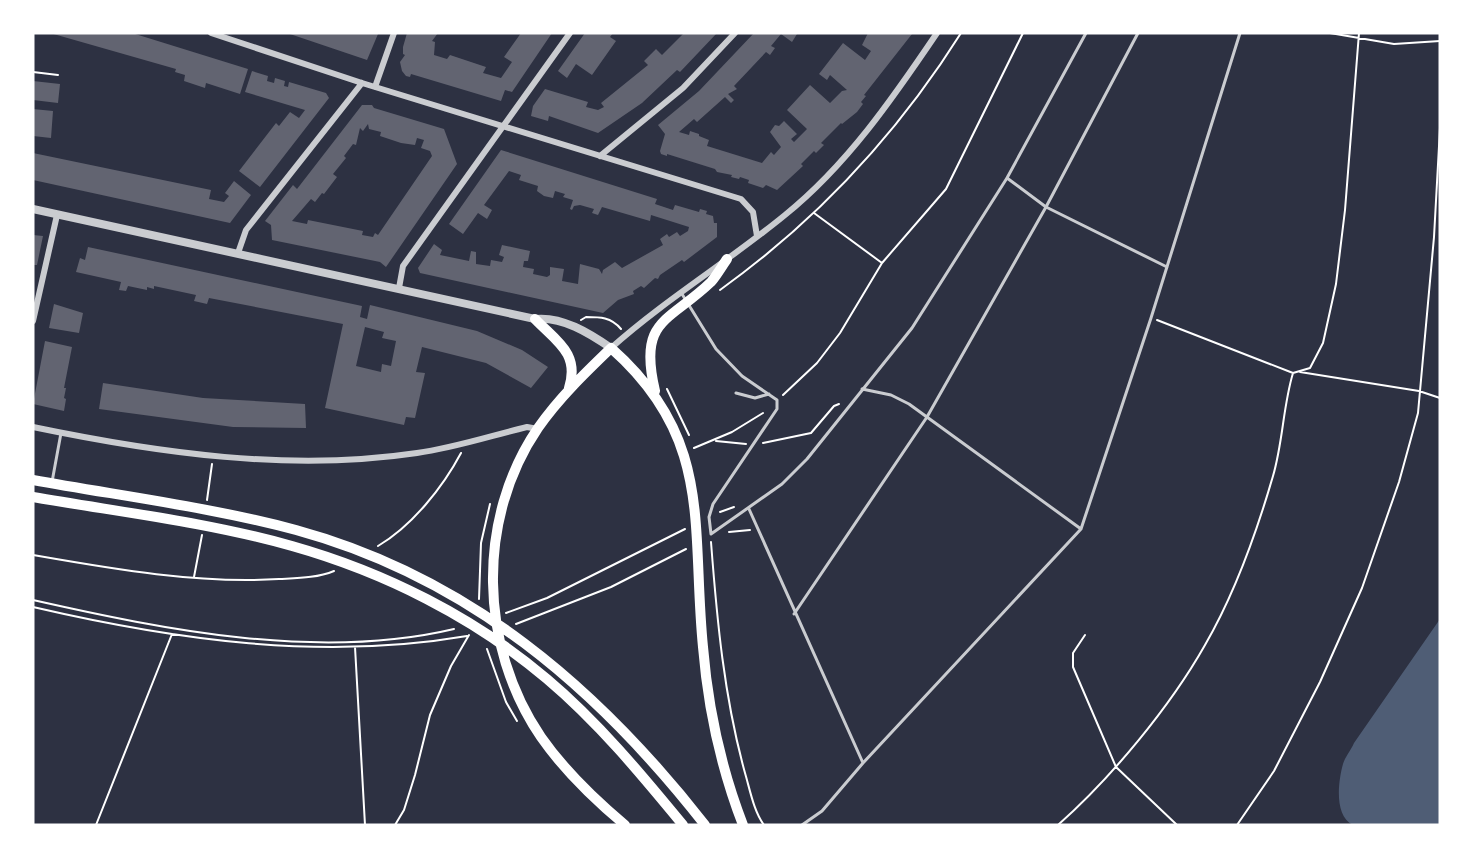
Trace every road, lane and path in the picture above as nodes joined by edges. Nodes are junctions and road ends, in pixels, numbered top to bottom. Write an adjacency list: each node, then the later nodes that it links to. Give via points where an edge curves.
1 (211, 33): 16 (street)
2 (393, 33): 17 (street)
3 (570, 33): 18 (street)
4 (735, 33): 20 (street, via 683,88)
5 (937, 33): 26 (street, via 871,125 824,180)
6 (1023, 33): 29 (path, via 946,189)
7 (1086, 33): 21 (lane)
8 (1138, 33): 22 (lane)
9 (1240, 33): 30 (lane)
10 (1330, 33): 12 (path)
11 (1359, 33): 12 (path)
12 (1357, 39): 13 (path, via 1394,44); 37 (path, via 1336,284 1323,343 1310,368)
13 (1440, 41)
14 (33, 72): 15 (path)
15 (58, 75)
16 (362, 83): 17 (street); 27 (street, via 246,230)
17 (375, 87): 18 (street)
18 (504, 126): 20 (street); 31 (street, via 403,266)
19 (1440, 128): 42 (path)
20 (600, 156): 26 (street, via 741,199 753,212)
21 (1007, 178): 22 (lane); 40 (lane, via 912,327)
22 (1046, 207): 30 (lane); 49 (lane)
23 (33, 209): 25 (street)
24 (813, 213): 29 (path)
25 (57, 215): 27 (street); 35 (street)
26 (757, 236): 28 (street)
27 (238, 253): 31 (street)
28 (728, 259): 32 (highway, via 711,281)
29 (882, 263): 47 (path, via 834,341 817,363)
30 (1167, 267): 33 (lane)
31 (399, 288): 34 (street)
32 (684, 296): 36 (street); 44 (highway, via 657,327 652,340 649,360); 45 (lane, via 716,349 741,378)
33 (1151, 318): 38 (path); 62 (lane)
34 (535, 319): 36 (street, via 549,318 574,327); 41 (highway, via 556,336 569,354)
35 (33, 321)
36 (611, 348): 41 (highway); 44 (highway)
37 (1300, 372): 38 (path); 42 (path)
38 (1293, 373): 76 (path, via 1274,473 1206,644)
39 (663, 379): 55 (path, via 686,424)
40 (862, 389): 48 (lane); 49 (lane, via 891,395)
41 (569, 390): 51 (highway)
42 (1419, 392): 46 (path); 88 (path, via 1418,413 1399,482 1362,588 1274,771)
43 (736, 393): 45 (lane, via 755,398)
44 (656, 394): 55 (highway)
45 (769, 394): 47 (lane)
46 (1440, 398)
47 (777, 400): 53 (path, via 763,414); 54 (lane, via 777,409)
48 (854, 401): 54 (path, via 834,406 811,433); 59 (lane, via 807,459)
49 (927, 417): 62 (lane); 67 (lane)
50 (33, 427): 52 (street)
51 (538, 429): 52 (street, via 527,427 413,454 333,459 213,456); 80 (highway, via 506,493 496,532 492,568 494,610 502,656 518,696 541,736 577,782)
52 (61, 433): 57 (lane)
53 (713, 440): 54 (path); 55 (path)
54 (754, 445): 60 (lane, via 716,500)
55 (691, 451): 83 (highway, via 703,646 711,708 721,758)
56 (33, 480): 57 (highway)
57 (51, 484): 82 (highway, via 297,531 354,550 464,601 513,633 603,710)
58 (33, 497): 81 (highway, via 291,545 407,590 504,645 565,695 633,764)
59 (749, 509): 60 (path, via 730,507); 63 (lane); 67 (lane)
60 (709, 518): 63 (lane)
61 (689, 528): 66 (path, via 547,598)
62 (1081, 529): 75 (lane)
63 (710, 534): 68 (path); 84 (path, via 726,689 742,760)
64 (33, 600): 69 (path, via 173,628 260,638 386,640)
65 (33, 607): 70 (path)
66 (502, 614)
67 (794, 614): 75 (lane)
68 (712, 620)
69 (460, 627)
70 (172, 634): 73 (path); 77 (path)
71 (469, 635): 79 (path, via 430,715 404,810)
72 (1085, 635): 76 (path, via 1073,653 1073,667)
73 (207, 639)
74 (356, 647): 78 (path)
75 (863, 763): 85 (lane, via 822,811)
76 (1116, 766): 86 (path); 87 (path)
77 (96, 825)
78 (365, 825)
79 (395, 825)
80 (625, 825)
81 (683, 825)
82 (705, 825)
83 (742, 825)
84 (764, 825)
85 (802, 825)
86 (1058, 825)
87 (1177, 825)
88 (1237, 825)

